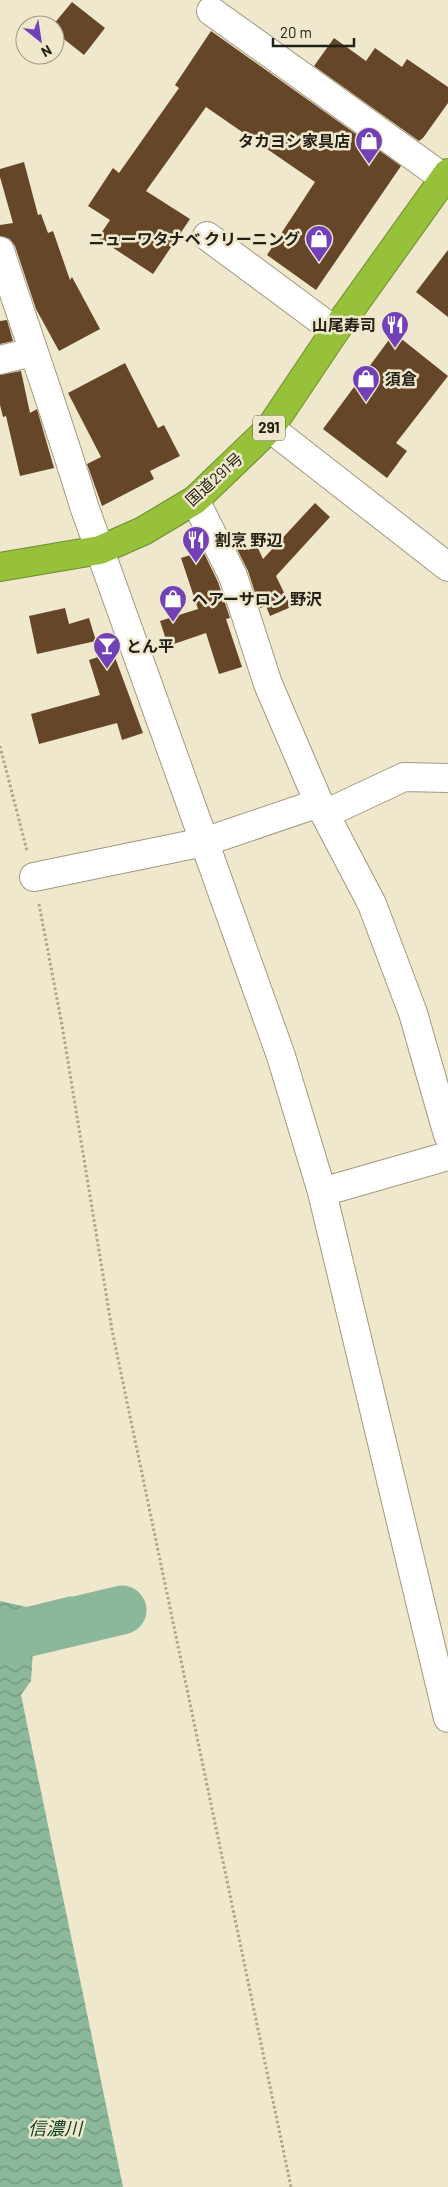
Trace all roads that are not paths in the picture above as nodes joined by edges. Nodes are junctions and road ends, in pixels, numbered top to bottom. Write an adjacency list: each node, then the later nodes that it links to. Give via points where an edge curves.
1 (211, 10): 2 (street)
2 (445, 183): 5 (highway, 国道291号 / 291)
3 (207, 236): 5 (street)
4 (0, 251): 6 (street)
5 (334, 331): 8 (highway, 国道291号 / 291)
6 (33, 352): 7 (street); 10 (street)
7 (0, 360)
8 (270, 428): 9 (highway, 国道291号 / 291); 12 (street)
9 (195, 500): 10 (highway, 国道291号 / 291, via 143,531); 14 (street, via 233,576 268,684)
10 (100, 550): 11 (highway, 国道291号 / 291); 15 (street)
11 (0, 567)
12 (448, 567)
13 (448, 778): 14 (street, via 404,777)
14 (322, 808): 15 (street); 17 (street, via 375,913 413,1013)
15 (204, 842): 16 (street); 19 (street, via 281,1056)
16 (34, 877)
17 (448, 1135)
18 (448, 1156): 19 (street)
19 (322, 1192): 20 (street)
20 (448, 1718)

